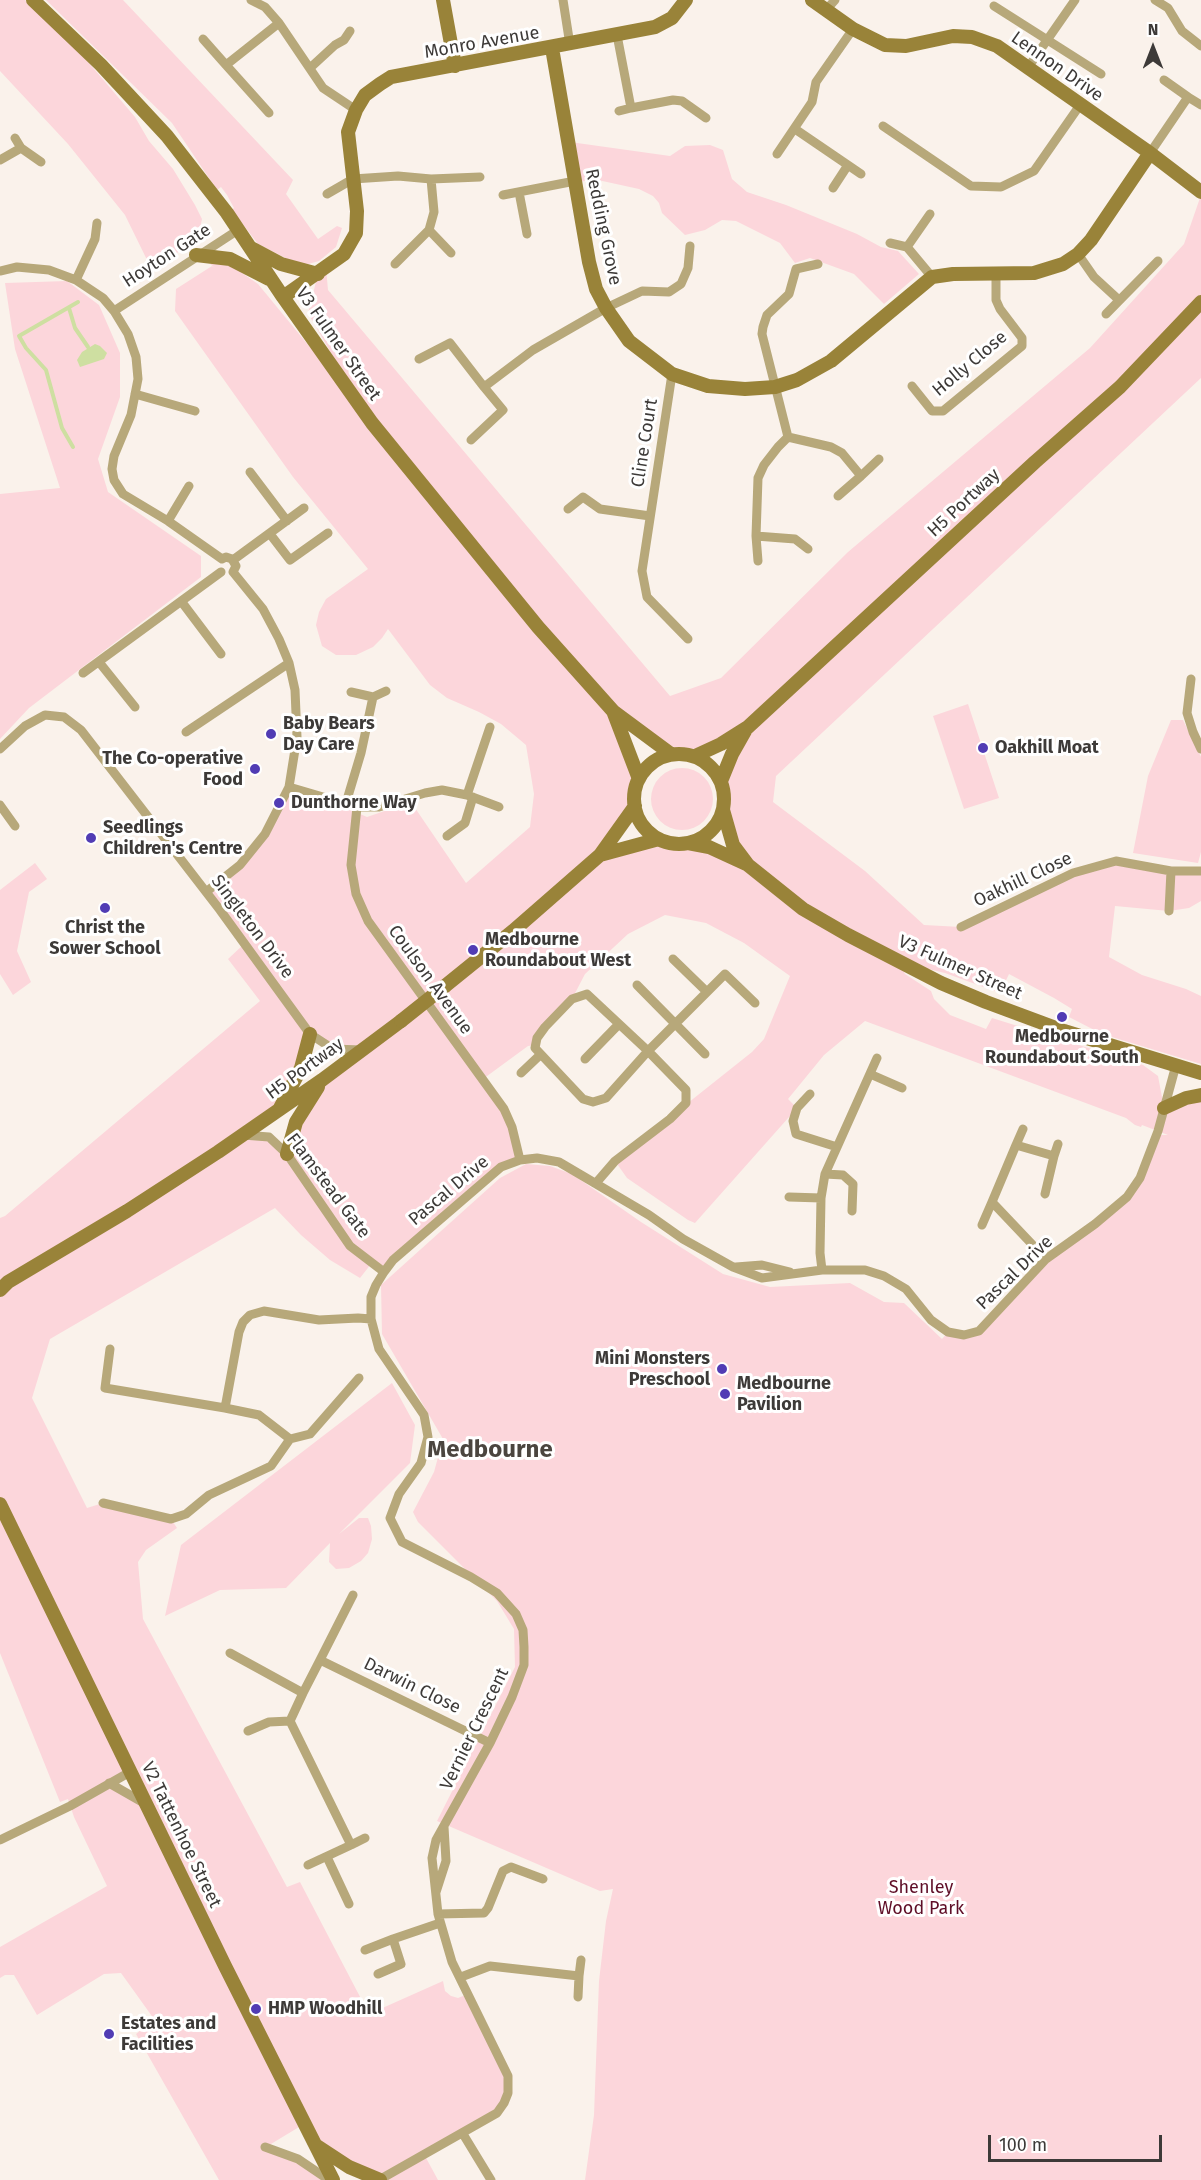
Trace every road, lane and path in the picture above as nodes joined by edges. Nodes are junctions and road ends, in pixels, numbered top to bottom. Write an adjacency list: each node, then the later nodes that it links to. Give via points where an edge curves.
1 (33, 0): 55 (street, V3 Fulmer Street, via 167,136)
2 (251, 0): 11 (street, via 265,7)
3 (443, 0): 21 (street)
4 (563, 0): 17 (street)
5 (686, 0): 14 (street, Monro Avenue, via 663,23)
6 (812, 0): 9 (street, Lennon Drive)
7 (1075, 0): 16 (street)
8 (1155, 0): 18 (street)
9 (831, 5): 12 (street, Lennon Drive)
10 (994, 6): 16 (street)
11 (279, 23): 20 (street); 22 (street)
12 (853, 29): 23 (street, Lennon Drive, via 885,45 972,37 997,46); 35 (street, via 816,82 812,102)
13 (350, 31): 22 (street)
14 (617, 35): 17 (street, Monro Avenue); 29 (street)
15 (202, 39): 20 (street)
16 (1048, 40): 23 (street); 24 (street)
17 (570, 45): 19 (street, Monro Avenue)
18 (1201, 46)
19 (552, 48): 21 (street, Monro Avenue); 47 (street, Redding Grove)
20 (226, 64): 32 (street)
21 (455, 66): 30 (street, Monro Avenue, via 391,77 365,95)
22 (310, 68): 30 (street, via 323,88)
23 (1027, 69): 27 (street, Lennon Drive)
24 (1101, 74)
25 (1164, 80): 26 (street)
26 (1188, 97): 28 (street); 38 (street)
27 (1080, 105): 34 (street, via 1034,171 1001,186 971,186); 38 (street, Lennon Drive)
28 (1201, 105)
29 (631, 108): 31 (street); 33 (street, via 682,101)
30 (356, 110): 46 (street, Monro Avenue, via 348,132)
31 (619, 111)
32 (269, 112)
33 (706, 118)
34 (883, 126)
35 (795, 129): 39 (street); 42 (street)
36 (15, 138): 37 (street)
37 (21, 148): 40 (street); 41 (street)
38 (1150, 153): 50 (street, Lennon Drive); 63 (street)
39 (777, 154)
40 (0, 160)
41 (41, 162)
42 (848, 165): 43 (street); 48 (street)
43 (861, 174)
44 (480, 177): 45 (street)
45 (431, 178): 46 (street); 56 (street, via 434,212)
46 (353, 179): 51 (street); 69 (street, Monro Avenue, via 356,233 344,254)
47 (575, 181): 49 (street); 77 (street, Redding Grove, via 589,262)
48 (833, 188)
49 (519, 192): 52 (street); 57 (street)
50 (1201, 192)
51 (327, 194)
52 (503, 195)
53 (930, 214): 61 (street)
54 (97, 223): 72 (street, via 95,239)
55 (238, 230): 59 (street, V3 Fulmer Street); 64 (street, Hoyton Gate)
56 (429, 230): 62 (street); 66 (street)
57 (527, 234)
58 (890, 243): 61 (street)
59 (249, 246): 69 (street, via 281,264); 73 (street, V3 Fulmer Street)
60 (690, 246): 77 (street, via 688,268 681,284 669,292 642,291)
61 (907, 247): 71 (street)
62 (451, 253)
63 (1078, 254): 70 (street, via 1063,264 1034,273); 75 (street, via 1094,277)
64 (196, 255): 73 (street, via 230,259); 78 (street, Hoyton Gate)
65 (1158, 261): 75 (street)
66 (395, 264)
67 (818, 264): 84 (street, via 796,269 789,294 767,315 762,334)
68 (0, 271): 72 (street, via 17,267 50,270)
69 (318, 273): 74 (street, Monro Avenue)
70 (996, 275): 71 (street); 82 (street, Holly Close, via 996,300 1022,338 1022,346 943,411 932,411)
71 (932, 277): 84 (street, Redding Grove, via 831,362)
72 (76, 280): 78 (street, via 103,298)
73 (271, 280): 74 (street, V3 Fulmer Street)
74 (283, 297): 121 (street, V3 Fulmer Street, via 372,423 474,551)
75 (1119, 300): 79 (street)
76 (1200, 306): 123 (street, H5 Portway, via 1120,387)
77 (606, 308): 81 (street, Redding Grove, via 629,340); 83 (street, via 533,350)
78 (114, 311): 85 (street, via 128,333 136,357)
79 (1106, 314)
80 (419, 359): 83 (street, via 450,343)
81 (672, 375): 84 (street, Redding Grove, via 708,386); 96 (street, Cline Court)
82 (912, 386)
83 (484, 387): 88 (street, via 502,410)
84 (775, 387): 87 (street)
85 (135, 394): 86 (street); 97 (street, via 114,456 114,480 123,494)
86 (195, 411)
87 (788, 437): 91 (street, via 831,447 842,453); 101 (street, via 758,478)
88 (471, 440)
89 (879, 459): 91 (street)
90 (250, 472): 98 (street)
91 (861, 476): 93 (street)
92 (189, 486): 97 (street)
93 (838, 496)
94 (304, 508): 98 (street)
95 (568, 509): 96 (street, Cline Court, via 583,497 600,509)
96 (650, 516): 111 (street, Cline Court, via 642,571 647,597)
97 (168, 521): 103 (street)
98 (287, 521): 100 (street)
99 (328, 533): 105 (street)
100 (270, 534): 104 (street); 105 (street)
101 (756, 536): 102 (street, via 795,539); 106 (street)
102 (808, 549)
103 (222, 559): 104 (street); 108 (street, via 218,566)
104 (233, 560): 109 (street)
105 (290, 560): 107 (street)
106 (758, 561)
107 (296, 570)
108 (221, 572): 109 (street); 110 (street)
109 (233, 572): 114 (street, via 263,609)
110 (181, 601): 112 (street); 113 (street)
111 (688, 639)
112 (221, 654)
113 (99, 662): 115 (street); 120 (street)
114 (289, 663): 124 (street); 131 (street, via 297,711)
115 (82, 673)
116 (1191, 679): 126 (street, via 1187,713)
117 (386, 691): 119 (street)
118 (351, 692): 119 (street)
119 (373, 697): 133 (street)
120 (135, 707)
121 (613, 711): 127 (street, V3 Fulmer Street); 129 (street, V3 Fulmer Street)
122 (490, 727): 132 (street)
123 (748, 727): 128 (street, H5 Portway); 130 (street, H5 Portway)
124 (186, 732)
125 (0, 749): 147 (street, Singleton Drive, via 25,726 45,715 64,717 81,730)
126 (1201, 749)
127 (671, 754): 128 (street); 129 (street, via 646,768)
128 (695, 756): 130 (street, via 715,770)
129 (639, 779): 135 (street)
130 (721, 781): 138 (street)
131 (289, 787): 133 (street); 147 (street, via 254,849)
132 (470, 796): 136 (street, via 442,790 379,807); 137 (street); 140 (street, via 465,823)
133 (346, 804): 136 (street)
134 (0, 805): 139 (street)
135 (635, 806): 141 (street, via 639,819); 143 (street, H5 Portway)
136 (357, 807): 180 (street, Coulson Avenue, via 351,865 356,894 368,921 504,1108)
137 (499, 807)
138 (723, 810): 142 (street, via 710,832); 144 (street, V3 Fulmer Street, via 733,845)
139 (15, 826)
140 (447, 836)
141 (658, 839): 142 (street); 143 (street, H5 Portway)
142 (687, 843): 144 (street, V3 Fulmer Street, via 709,847)
143 (600, 855): 157 (street, H5 Portway, bridge, via 513,931)
144 (748, 865): 163 (street, V3 Fulmer Street, via 803,909 941,983 1064,1031)
145 (1201, 871): 146 (street, Oakhill Close)
146 (1170, 872): 148 (street); 149 (street, Oakhill Close, via 1116,861 1073,873)
147 (206, 892): 156 (street, Singleton Drive)
148 (1169, 911)
149 (961, 927)
150 (673, 959): 152 (street)
151 (636, 986): 155 (street)
152 (707, 992): 153 (street, via 725,974); 155 (street)
153 (755, 1003)
154 (619, 1024): 158 (street); 160 (street, via 586,994 572,999 537,1038 535,1048); 162 (street)
155 (675, 1024): 158 (street); 159 (street)
156 (310, 1034): 157 (street, Singleton Drive, via 333,1049); 172 (street, via 301,1068)
157 (361, 1050): 167 (street, H5 Portway)
158 (648, 1052): 160 (street, via 606,1098 594,1102 583,1099); 182 (street, via 686,1090 686,1103 615,1161)
159 (705, 1054)
160 (540, 1055): 165 (street)
161 (877, 1058): 166 (street)
162 (585, 1059)
163 (1176, 1065): 164 (street, V3 Fulmer Street); 171 (street, Pascal Drive)
164 (1199, 1071)
165 (522, 1073)
166 (870, 1074): 168 (street); 177 (street)
167 (322, 1080): 172 (street, H5 Portway); 178 (street, via 296,1122)
168 (902, 1088)
169 (810, 1094): 177 (street, via 797,1108 793,1121 796,1134)
170 (1201, 1095): 171 (street)
171 (1164, 1108): 189 (street, Pascal Drive, via 1140,1179 1127,1197)
172 (279, 1110): 174 (street, H5 Portway)
173 (1023, 1129): 176 (street)
174 (242, 1135): 178 (street, Flamstead Gate, via 269,1137); 192 (street, H5 Portway, via 127,1211)
175 (1058, 1144): 179 (street)
176 (1016, 1145): 179 (street); 186 (street)
177 (837, 1147): 181 (street)
178 (287, 1154): 191 (street, Flamstead Gate, via 350,1246)
179 (1054, 1156): 183 (street)
180 (520, 1160): 182 (street, Pascal Drive, via 560,1162); 191 (street, Pascal Drive, via 501,1167)
181 (825, 1174): 185 (street); 187 (street, via 843,1175 854,1184)
182 (596, 1183): 190 (street, Pascal Drive, via 733,1267 762,1278)
183 (1045, 1194)
184 (789, 1197): 185 (street)
185 (821, 1198): 190 (street)
186 (992, 1202): 188 (street); 189 (street)
187 (852, 1211)
188 (982, 1225)
189 (1047, 1259): 190 (street, Pascal Drive, via 979,1331 964,1335 948,1332 931,1320 906,1289 884,1276 858,1269)
190 (822, 1270)
191 (384, 1272): 193 (street, Vernier Crescent, via 372,1297)
192 (3, 1285)
193 (371, 1319): 196 (street, via 319,1320 264,1311 250,1315 239,1332); 206 (street, Vernier Crescent, via 379,1349 424,1415 428,1437 421,1463 399,1494 390,1518 402,1542 497,1593 516,1614 523,1630 524,1665)
194 (110, 1349): 196 (street, via 105,1388)
195 (358, 1378): 197 (street, via 310,1434)
196 (225, 1408): 197 (street, via 259,1415)
197 (290, 1439): 198 (street, via 272,1466 209,1495 186,1514 171,1519)
198 (104, 1503)
199 (0, 1504): 207 (street, V2 Tattenhoe Street)
200 (353, 1595): 202 (street)
201 (230, 1653): 203 (street)
202 (320, 1660): 203 (street); 206 (street, Darwin Close)
203 (303, 1692): 204 (street)
204 (290, 1721): 205 (street, via 269,1722); 213 (street)
205 (248, 1731)
206 (489, 1743): 210 (street, Vernier Crescent)
207 (130, 1772): 208 (street); 209 (street, V2 Tattenhoe Street)
208 (109, 1783): 209 (street); 212 (street)
209 (146, 1804): 228 (street, V2 Tattenhoe Street)
210 (444, 1827): 217 (street, Vernier Crescent, via 446,1861); 217 (street, Vernier Crescent, via 432,1858)
211 (365, 1838): 213 (street)
212 (0, 1839)
213 (351, 1845): 214 (street)
214 (327, 1857): 215 (street); 218 (street)
215 (308, 1865)
216 (543, 1879): 219 (street, via 511,1867 503,1871 484,1912)
217 (436, 1892): 219 (street, Vernier Crescent)
218 (349, 1904)
219 (439, 1919): 220 (street); 225 (street, Vernier Crescent, via 452,1962)
220 (393, 1939): 221 (street); 223 (street, via 401,1964)
221 (365, 1950)
222 (581, 1960): 224 (street)
223 (378, 1974)
224 (579, 1976): 225 (street, via 490,1966); 226 (street)
225 (461, 1977): 227 (street, Vernier Crescent, via 509,2081 504,2103 497,2113)
226 (578, 1997)
227 (463, 2134): 231 (street, Vernier Crescent); 232 (street)
228 (315, 2145): 230 (street, V2 Tattenhoe Street); 231 (street, via 349,2167)
229 (266, 2147): 230 (street, via 298,2159)
230 (331, 2180)
231 (380, 2180)
232 (491, 2180)

